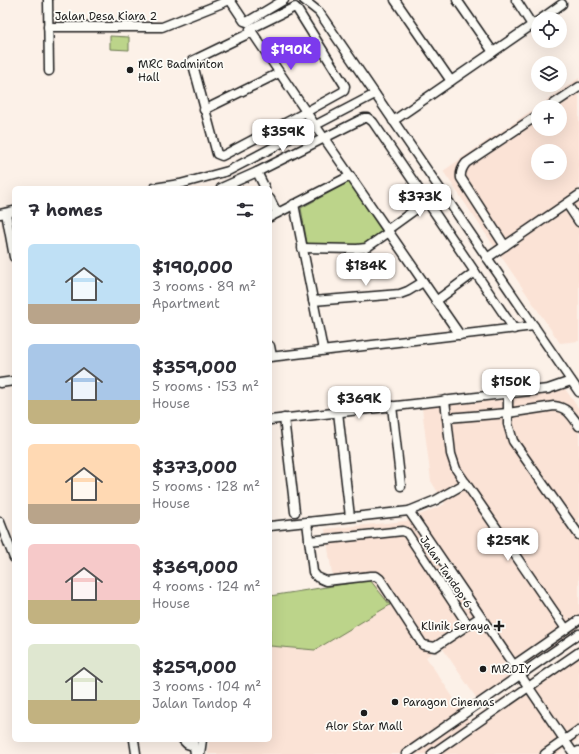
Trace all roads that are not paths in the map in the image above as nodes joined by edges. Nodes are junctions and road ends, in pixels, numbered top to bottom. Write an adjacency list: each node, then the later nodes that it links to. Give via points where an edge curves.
1 (48, 0): 12 (street)
2 (230, 0): 3 (street, via 248,22); 12 (street, Jalan Desa Kiara 2, via 162,27)
3 (284, 0)
4 (304, 0): 19 (street, via 319,12)
5 (395, 0): 17 (street)
6 (457, 0): 14 (street)
7 (516, 0): 10 (street)
8 (562, 4): 9 (street)
9 (551, 12)
10 (531, 18)
11 (531, 26): 14 (street)
12 (48, 27): 15 (street)
13 (252, 32): 16 (street); 21 (street, via 193,60); 22 (street, via 250,29 292,8 297,8 345,89)
14 (493, 52): 17 (street)
15 (49, 71)
16 (279, 73): 21 (street); 22 (street)
17 (451, 81): 24 (street)
18 (579, 87): 20 (street)
19 (375, 94): 24 (street); 25 (street)
20 (560, 100)
21 (204, 110): 22 (street, via 217,154 220,156)
22 (306, 112): 25 (street)
23 (531, 120): 42 (street, via 466,163 460,173)
24 (393, 121): 32 (street)
25 (315, 125): 26 (street); 29 (street, via 228,171)
26 (324, 138): 27 (street); 28 (street); 34 (street, via 368,118)
27 (257, 172): 30 (street); 31 (street)
28 (350, 176): 35 (street); 40 (street)
29 (176, 186)
30 (226, 186)
31 (264, 186)
32 (441, 191): 34 (street); 44 (street)
33 (579, 195): 36 (street)
34 (428, 201): 40 (street); 45 (street)
35 (294, 204): 38 (street); 43 (street)
36 (567, 204): 39 (street); 42 (street)
37 (7, 213): 41 (street)
38 (273, 215)
39 (579, 222)
40 (388, 231): 43 (street, via 366,248); 46 (street)
41 (12, 244)
42 (505, 246): 44 (street)
43 (302, 248): 48 (street)
44 (487, 258): 49 (street)
45 (475, 272): 47 (street); 50 (street)
46 (423, 282): 47 (street); 48 (street, via 400,294)
47 (436, 301): 51 (street)
48 (313, 302): 52 (street)
49 (534, 326): 50 (street); 55 (street)
50 (514, 329): 51 (street)
51 (460, 335): 52 (street)
52 (323, 350): 53 (street)
53 (272, 356)
54 (12, 381): 56 (street)
55 (571, 381): 57 (street); 58 (street, via 553,388)
56 (0, 383)
57 (579, 392)
58 (508, 394): 59 (street); 62 (street)
59 (445, 400): 60 (street); 64 (street)
60 (392, 406): 61 (street); 68 (street)
61 (338, 412): 63 (street); 71 (street)
62 (508, 413): 64 (street); 66 (street, via 560,407 570,413); 77 (street, via 513,441)
63 (284, 418): 65 (street); 70 (street)
64 (447, 418): 67 (street, via 453,462)
65 (272, 420)
66 (579, 426)
67 (466, 483): 69 (street, via 436,500); 84 (street)
68 (401, 486)
69 (409, 510): 71 (street); 75 (street)
70 (295, 512)
71 (350, 517): 73 (street)
72 (0, 522): 79 (street)
73 (307, 522): 74 (street); 78 (street)
74 (272, 526)
75 (418, 526): 76 (street); 81 (street)
76 (407, 533): 78 (street, Jalan Tandop 6, via 400,530); 83 (street, Jalan Tandop 6)
77 (579, 535)
78 (309, 541): 83 (street, via 313,572 317,576 326,581 376,576 423,645 435,647)
79 (4, 542): 80 (street)
80 (12, 555)
81 (480, 617): 83 (street); 87 (street)
82 (579, 620): 84 (street)
83 (468, 625)
84 (566, 629): 87 (street)
85 (579, 634): 88 (street)
86 (579, 652): 89 (street)
87 (514, 666): 88 (street)
88 (521, 675): 89 (street); 99 (street)
89 (529, 687): 91 (street); 100 (street)
90 (579, 730): 91 (street)
91 (565, 740): 101 (street); 102 (street)
92 (134, 742): 97 (street)
93 (184, 742): 95 (street)
94 (202, 742): 98 (street)
95 (194, 747)
96 (579, 752): 102 (main road)
97 (136, 753)
98 (200, 754)
99 (406, 754)
100 (432, 754)
101 (545, 754)
102 (575, 754)

